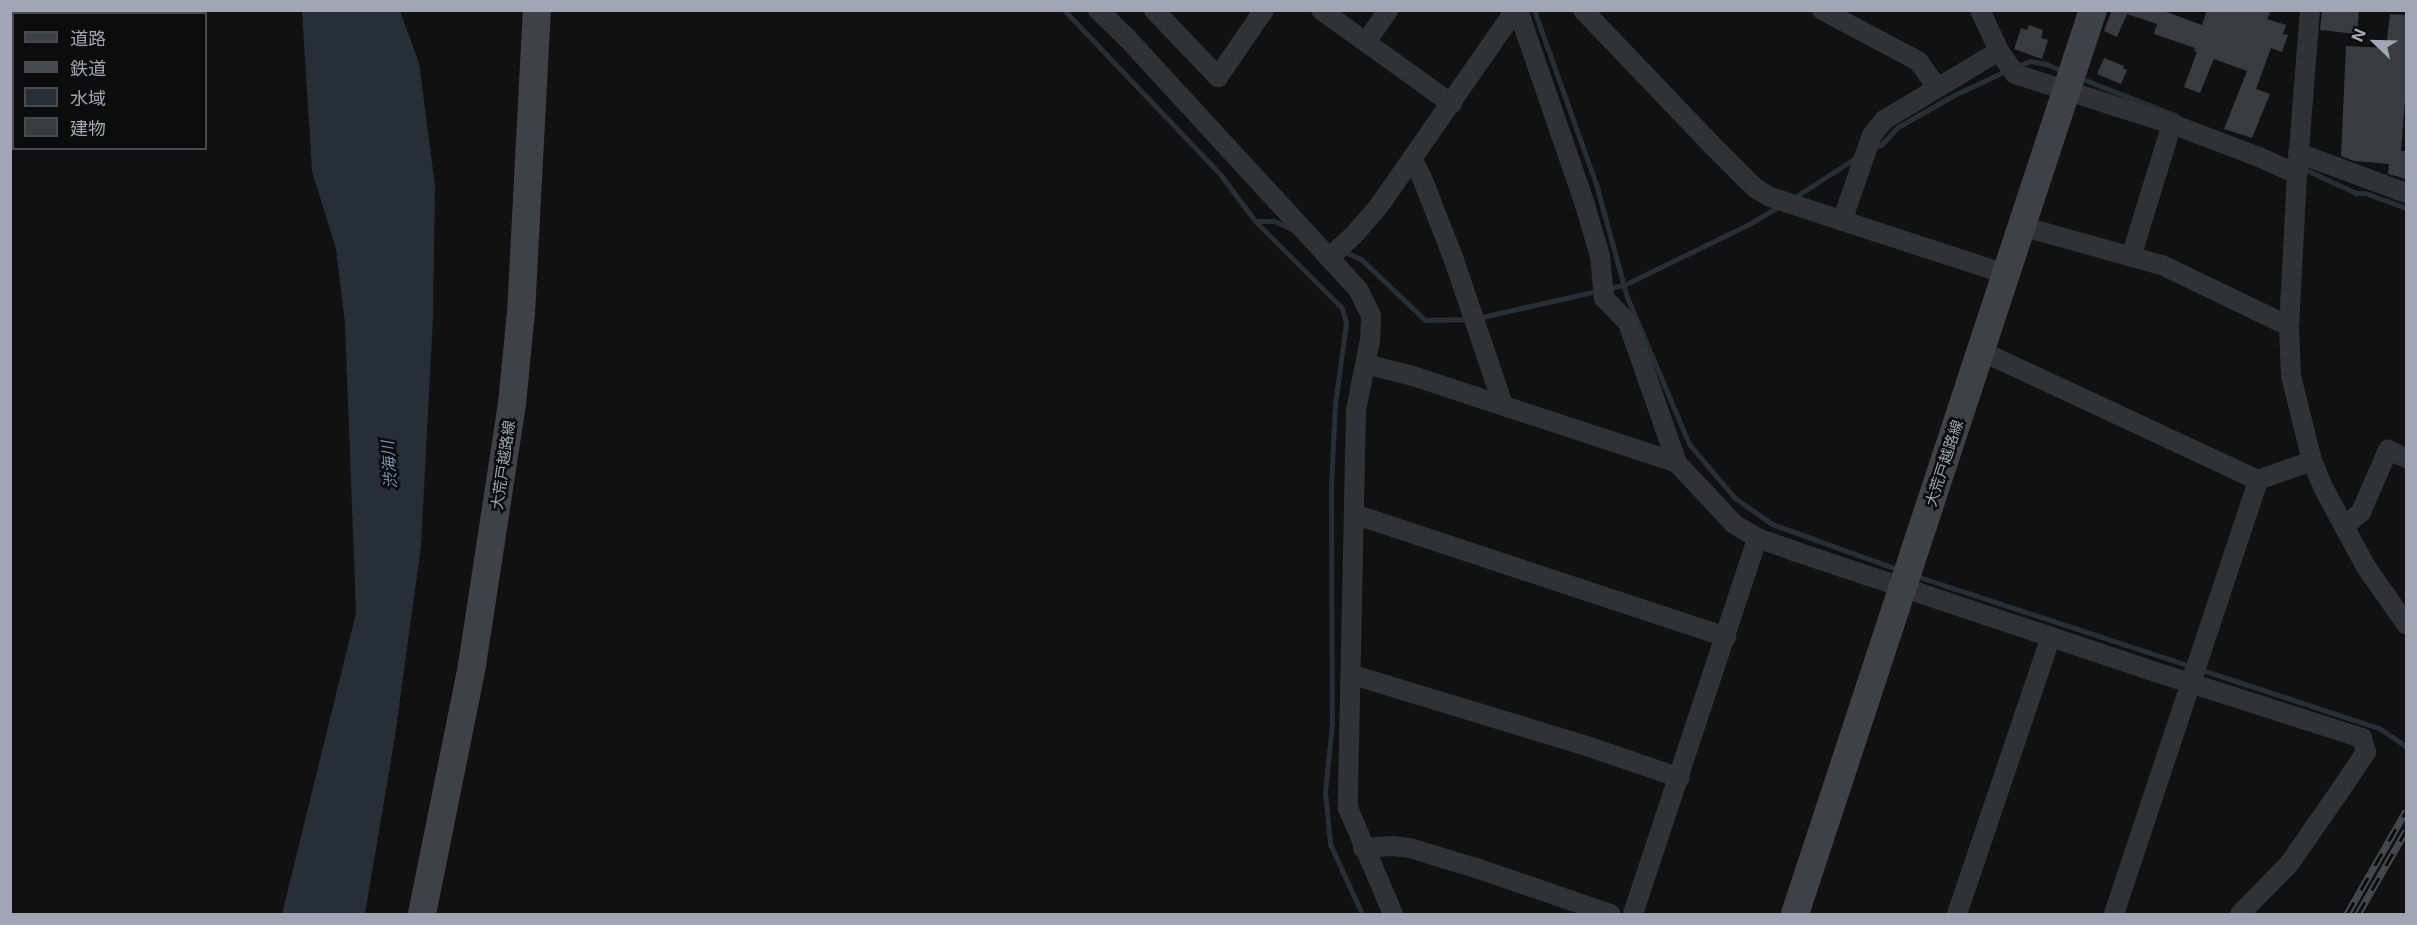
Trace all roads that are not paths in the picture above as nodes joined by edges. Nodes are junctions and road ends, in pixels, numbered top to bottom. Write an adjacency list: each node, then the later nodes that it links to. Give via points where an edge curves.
1 (537, 10): 47 (main road, 大荒戸越路線, via 512,404 472,665)
2 (1098, 10): 26 (street)
3 (1154, 10): 4 (street, via 1218,77)
4 (1264, 10)
5 (1321, 10): 13 (street)
6 (1388, 10): 13 (street)
7 (1516, 10): 17 (street); 34 (street, via 1585,205 1600,256 1604,298 1628,323)
8 (1584, 10): 23 (street, via 1755,188 1790,205)
9 (1822, 10): 15 (street, via 1918,61)
10 (1980, 10): 14 (street)
11 (2093, 10): 16 (main road, 大荒戸越路線)
12 (2310, 10): 19 (street)
13 (1365, 42): 17 (street)
14 (2000, 51): 15 (street); 16 (street, via 2015,74)
15 (1937, 87): 23 (street, via 1884,120 1872,135)
16 (2066, 88): 18 (street); 24 (main road, 大荒戸越路線)
17 (1452, 104): 20 (street)
18 (2172, 124): 21 (street); 25 (street)
19 (2298, 153): 21 (street); 22 (street)
20 (1412, 159): 26 (street, via 1379,206); 31 (street, via 1453,257)
21 (2296, 174): 28 (street)
22 (2406, 193)
23 (1842, 221): 27 (street)
24 (2021, 226): 25 (street); 27 (main road, 大荒戸越路線)
25 (2132, 257): 28 (street, via 2162,265)
26 (1329, 258): 30 (street, via 1367,303 1371,316)
27 (2006, 274): 29 (main road, 大荒戸越路線)
28 (2289, 326): 33 (street, via 2291,376)
29 (1981, 351): 35 (street); 39 (main road, 大荒戸越路線)
30 (1365, 364): 31 (street); 36 (street, via 1356,410)
31 (1503, 405): 34 (street)
32 (2406, 458): 37 (street, via 2388,450 2361,512)
33 (2312, 461): 35 (street); 37 (street)
34 (1677, 463): 38 (street, via 1734,524)
35 (2258, 480): 44 (street)
36 (1354, 514): 42 (street); 43 (street)
37 (2343, 526): 40 (street)
38 (1757, 538): 39 (street); 42 (street)
39 (1903, 586): 41 (street); 51 (main road, 大荒戸越路線)
40 (2406, 624)
41 (2051, 636): 44 (street); 52 (street)
42 (1726, 637): 45 (street)
43 (1353, 675): 45 (street); 46 (street, via 1348,808)
44 (2190, 682): 53 (street); 54 (street, via 2353,733 2362,738 2366,752 2289,864)
45 (1680, 778): 50 (street)
46 (1363, 848): 48 (street); 49 (street, via 1410,848)
47 (422, 915)
48 (1393, 915)
49 (1610, 915)
50 (1633, 915)
51 (1795, 915)
52 (1957, 915)
53 (2114, 915)
54 (2240, 915)

